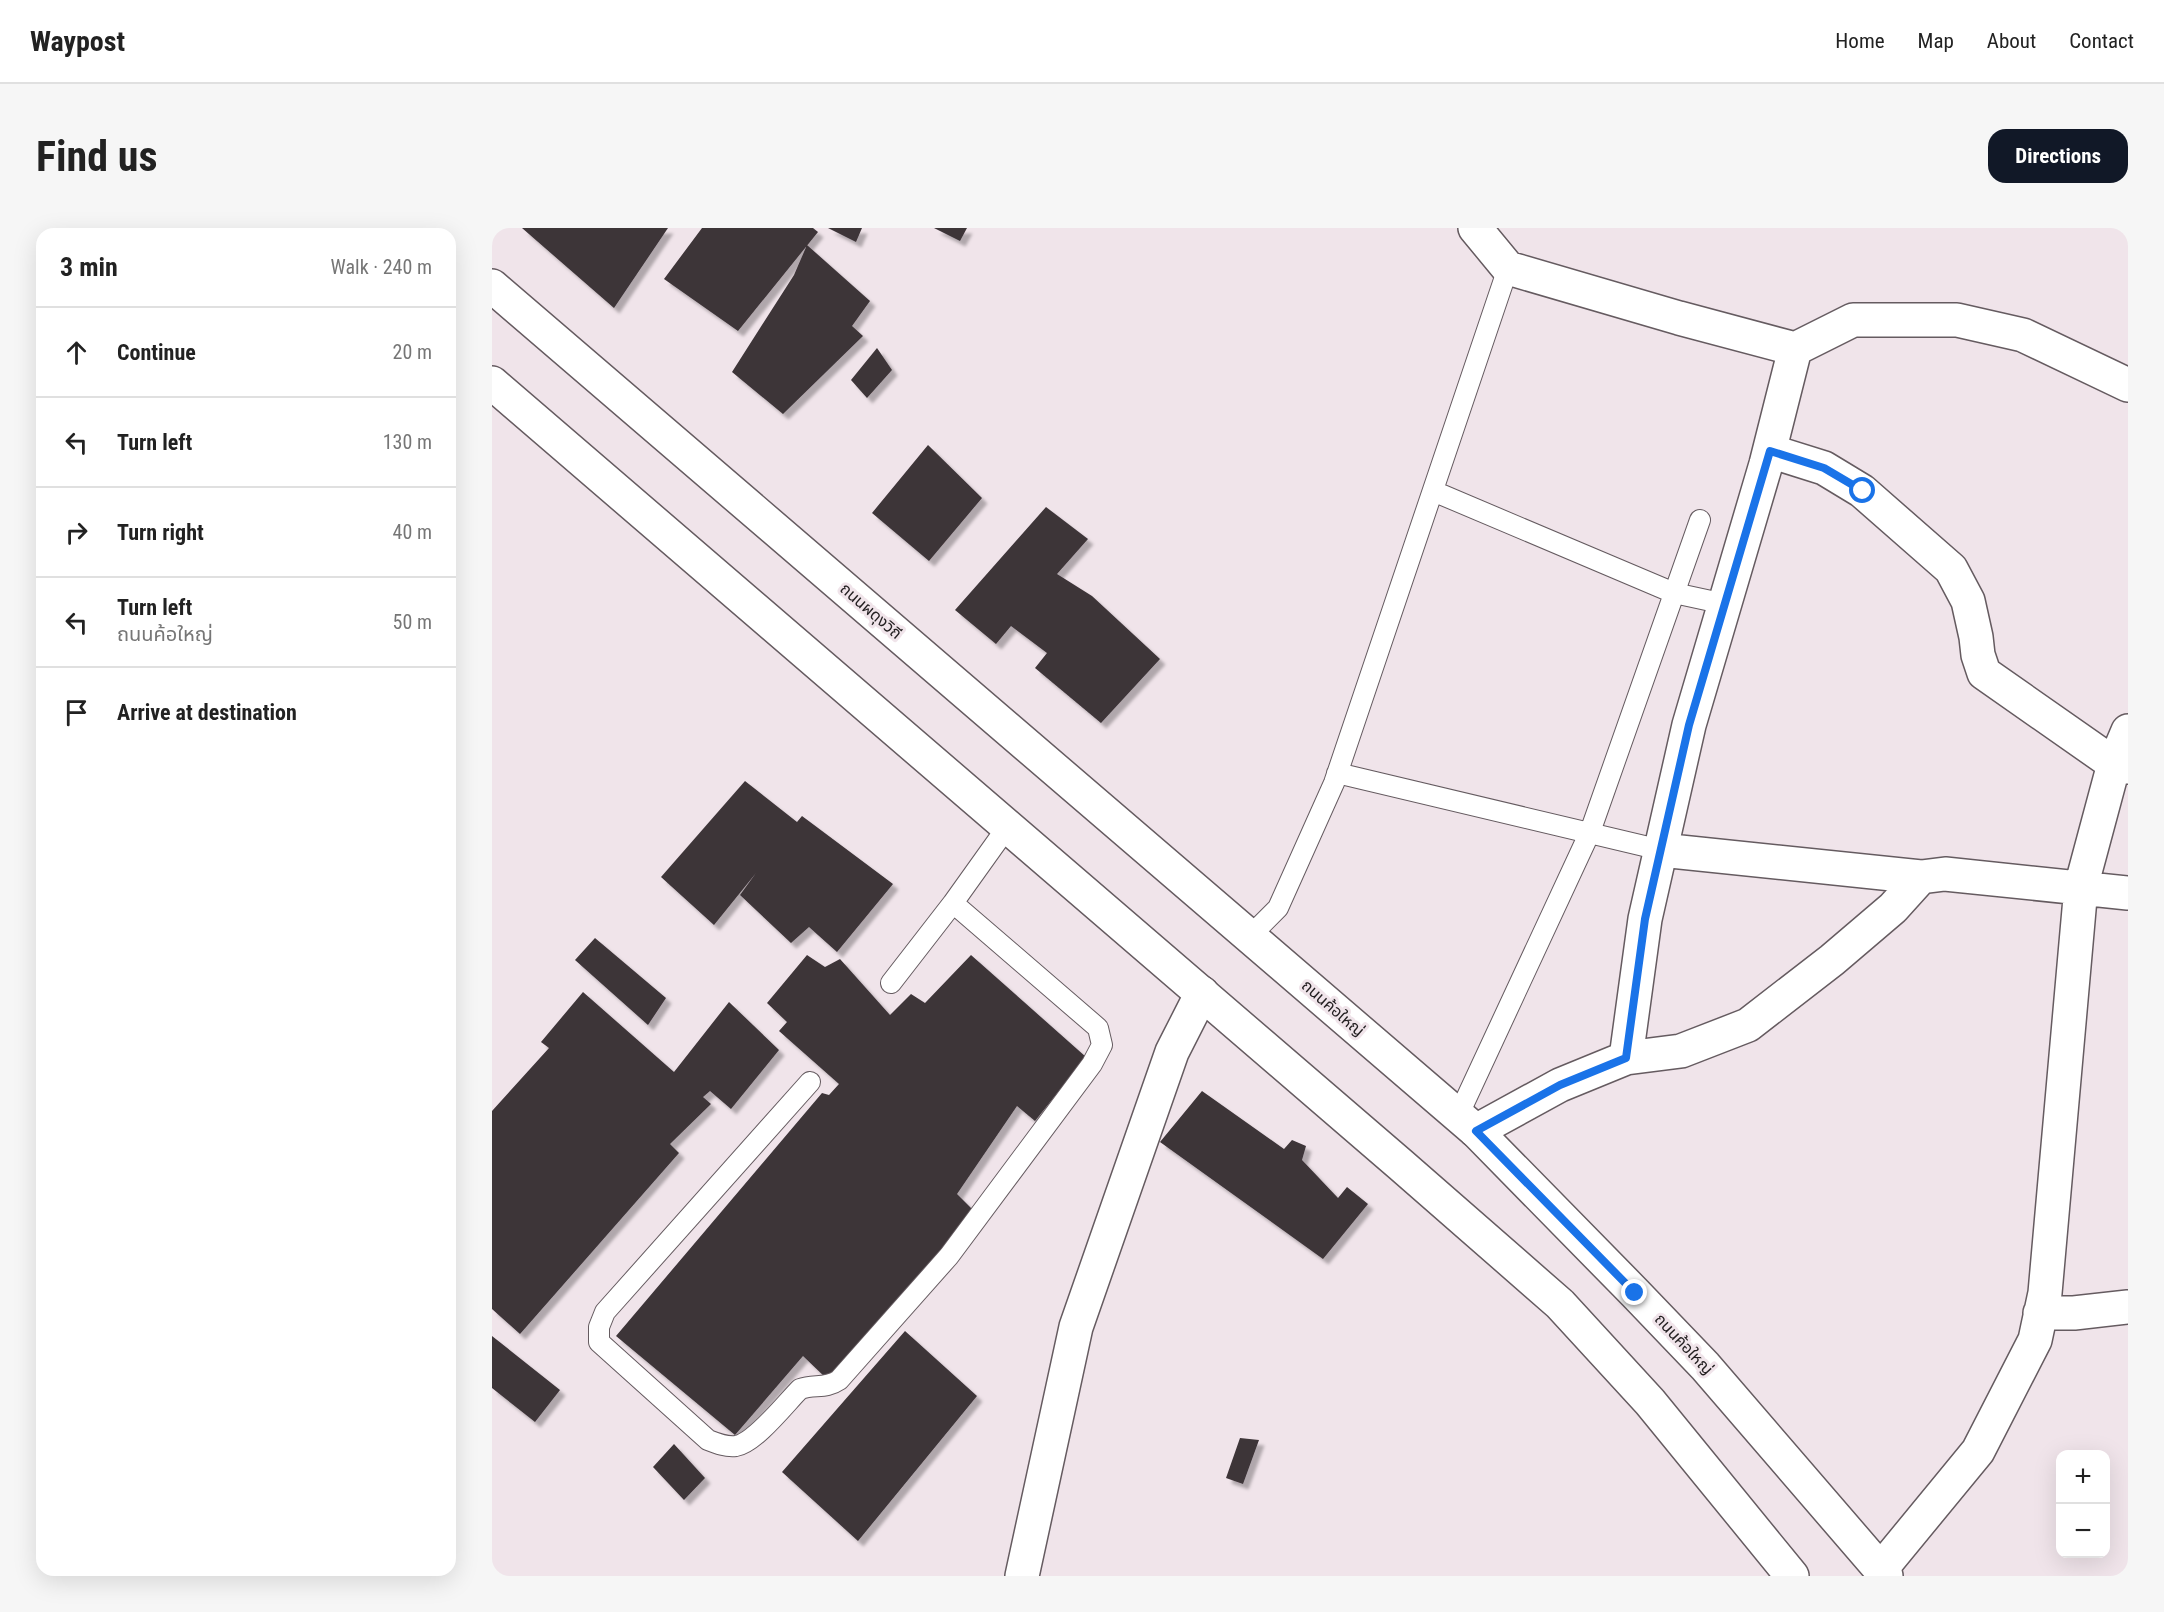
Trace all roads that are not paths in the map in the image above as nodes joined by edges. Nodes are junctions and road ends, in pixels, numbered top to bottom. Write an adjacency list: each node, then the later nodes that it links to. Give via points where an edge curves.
1 (1475, 228): 2 (street)
2 (1508, 268): 4 (street); 8 (lane)
3 (492, 286): 22 (street, ถนนผดุงวิถี)
4 (1795, 350): 6 (street, via 1853,320 1957,320 2023,335); 7 (street)
5 (492, 383): 15 (street)
6 (2128, 385)
7 (1770, 451): 11 (street); 13 (street, via 1824,468 1863,491 1951,569 1968,601 1984,673)
8 (1433, 491): 10 (lane); 14 (lane)
9 (1700, 520): 10 (lane)
10 (1674, 593): 11 (lane); 16 (lane)
11 (1725, 604): 17 (street, via 1689,725)
12 (2128, 731): 13 (street)
13 (2121, 765): 19 (street)
14 (1337, 773): 16 (lane); 22 (lane, via 1278,908)
15 (1008, 826): 21 (lane); 24 (street)
16 (1590, 832): 17 (lane); 27 (lane)
17 (1660, 850): 18 (street); 25 (street, via 1645,919)
18 (1921, 878): 19 (street, via 1945,874); 25 (street, via 1893,908 1832,960 1748,1024 1681,1051)
19 (2080, 887): 20 (street); 29 (street)
20 (2128, 893)
21 (953, 903): 23 (lane); 26 (lane, via 1098,1028 1102,1045 1092,1064 949,1256 839,1380 831,1385 800,1389 751,1439 738,1446 722,1446 708,1440 599,1342 599,1327 605,1312)
22 (1249, 937): 27 (street, ถนนค้อใหญ่)
23 (891, 983)
24 (1202, 993): 31 (street, via 1173,1052 1076,1327); 32 (street, via 1560,1304 1650,1402)
25 (1626, 1058): 27 (street)
26 (810, 1082)
27 (1467, 1123): 30 (street, ถนนค้อใหญ่, via 1705,1366)
28 (2128, 1307): 29 (street)
29 (2040, 1313): 30 (street, via 2035,1340 1978,1451)
30 (1884, 1573)
31 (1022, 1576)
32 (1792, 1576)

